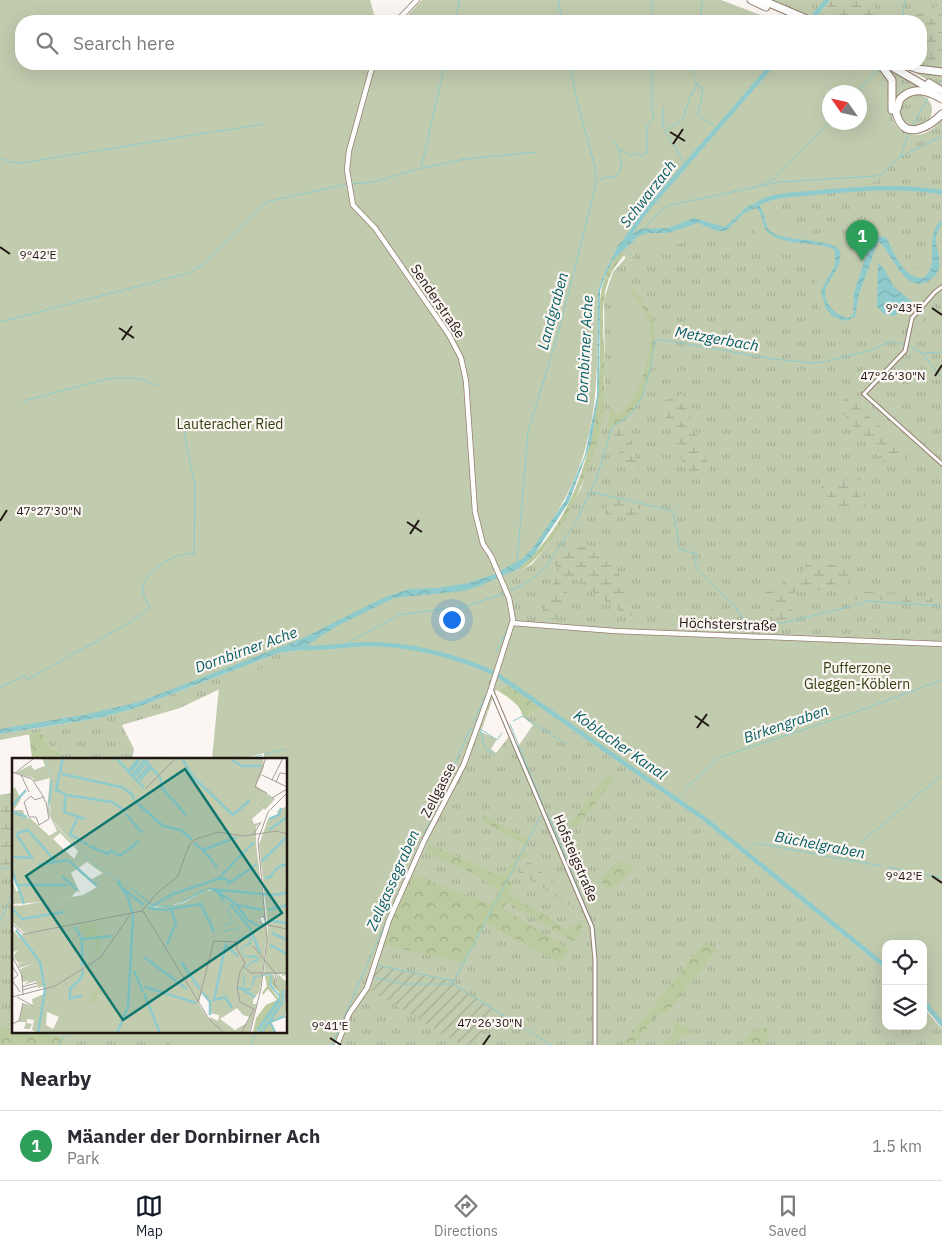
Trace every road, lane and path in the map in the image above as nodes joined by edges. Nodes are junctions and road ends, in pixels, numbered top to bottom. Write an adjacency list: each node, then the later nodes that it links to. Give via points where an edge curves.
1 (417, 0): 4 (main road)
2 (751, 0): 5 (highway)
3 (762, 0): 6 (highway)
4 (403, 15)
5 (790, 15)
6 (793, 15)
7 (371, 70): 20 (main road, Senderstraße, via 349,151 347,170 353,205 375,228 449,335 461,358 466,381 475,512 483,542 506,590)
8 (884, 70): 16 (highway, via 892,80)
9 (896, 70): 14 (highway)
10 (907, 70): 13 (highway)
11 (926, 70): 12 (highway)
12 (942, 72)
13 (942, 90)
14 (942, 98): 16 (highway, via 925,91 908,92 897,104)
15 (942, 114): 16 (highway, via 925,128 914,130 905,127)
16 (895, 117): 17 (highway, via 903,129 912,133 926,131)
17 (942, 118)
18 (942, 287): 19 (street, via 912,318 905,351 864,394)
19 (942, 464)
20 (512, 623): 21 (main road, Höchsterstraße, via 615,631); 22 (main road, Zellgasse)
21 (942, 644)
22 (491, 689): 23 (main road, Zellgasse, via 464,764 424,840 389,920 368,988 349,1014); 24 (street, Hofsteigstraße, via 592,927)
23 (337, 1045)
24 (595, 1045)

